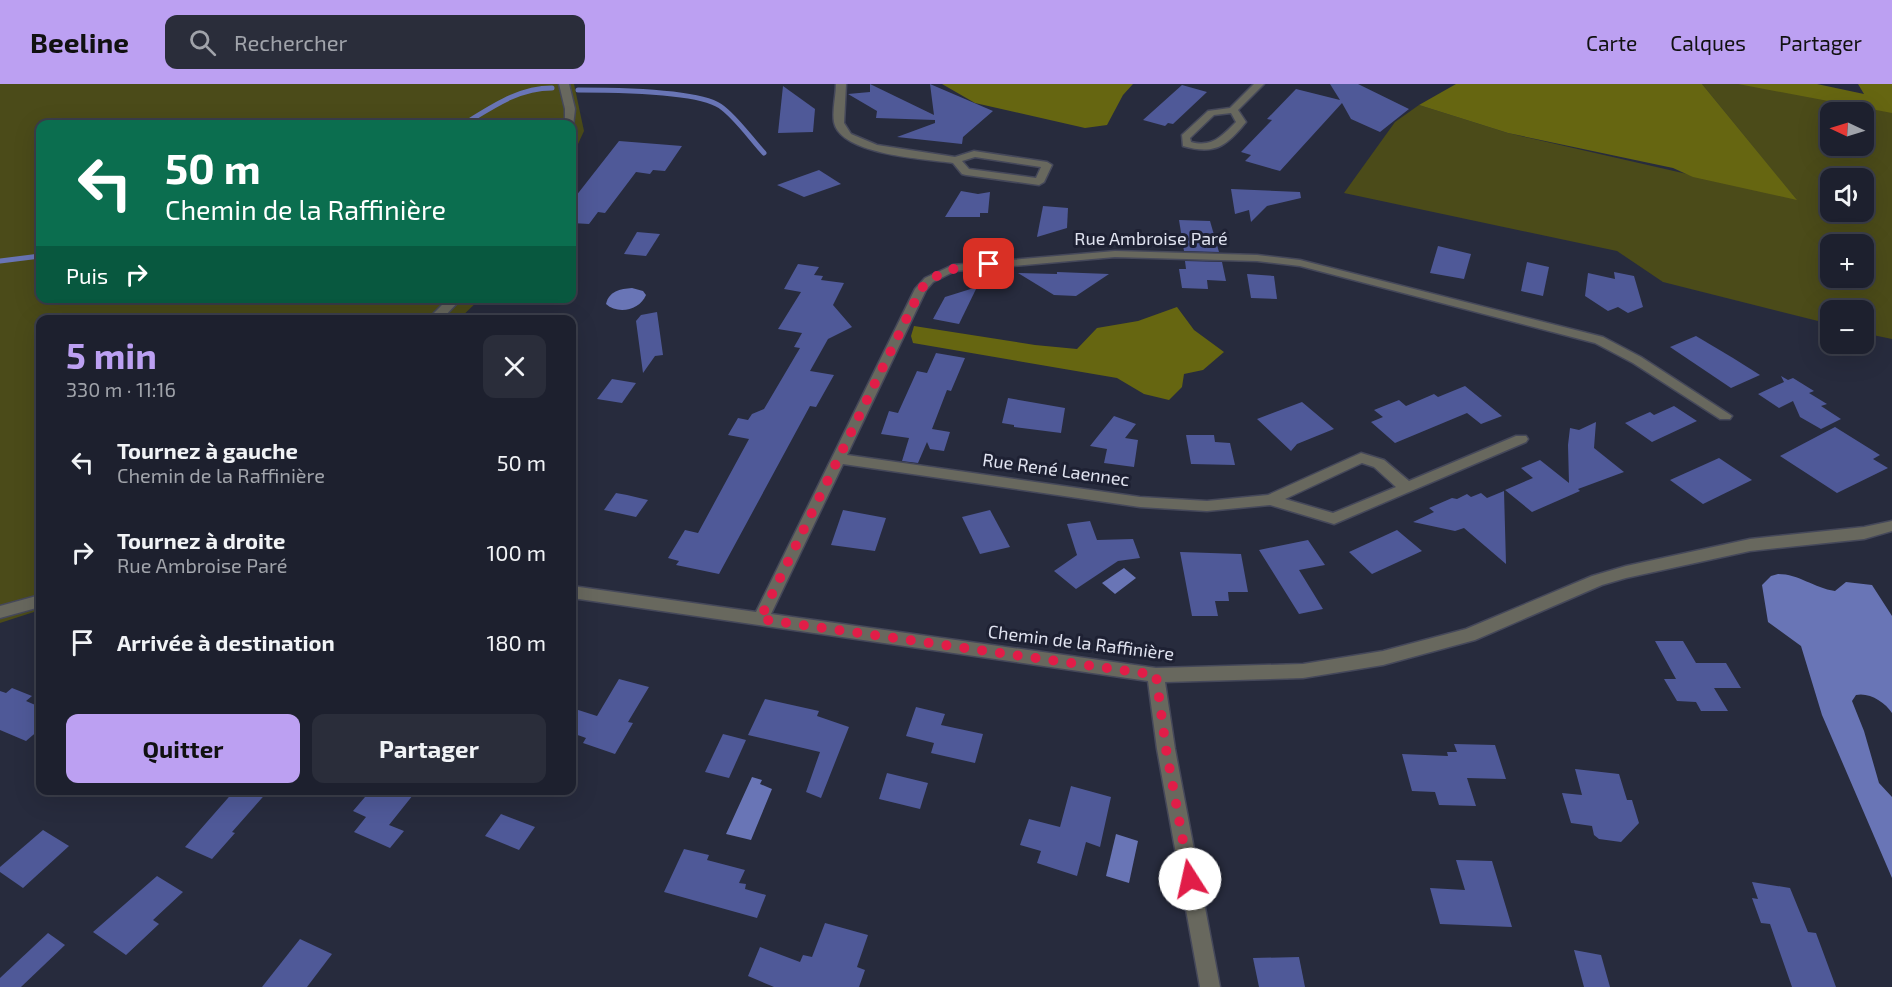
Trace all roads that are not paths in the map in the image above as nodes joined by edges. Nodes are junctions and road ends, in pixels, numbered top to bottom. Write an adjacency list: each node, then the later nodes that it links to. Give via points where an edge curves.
1 (564, 84): 5 (street)
2 (841, 84): 6 (street, via 839,123 848,136 874,148)
3 (1258, 84): 4 (street)
4 (1233, 110): 4 (street, via 1210,113 1185,137 1186,144 1202,149 1216,147 1241,122)
5 (570, 120)
6 (956, 160): 6 (street, via 966,172 1039,182 1047,165 974,154)
7 (451, 303): 8 (street)
8 (438, 315)
9 (1725, 416): 11 (street, Rue Ambroise Paré, via 1599,340 1530,321 1300,263 1115,254 969,265 929,280)
10 (1521, 439): 12 (street, Rue René Laennec)
11 (837, 458): 13 (street, Rue René Laennec, via 1140,502 1207,506); 18 (street, Rue Ambroise Paré)
12 (1407, 488): 13 (street, Rue René Laennec, via 1334,519); 13 (street, Rue René Laennec, via 1379,463 1361,458)
13 (1270, 500)
14 (1892, 526): 19 (street, Chemin de la Raffinière, via 1864,533 1750,545 1626,572 1598,580 1469,635 1383,658 1303,671)
15 (576, 593): 18 (street, Chemin de la Raffinière)
16 (36, 602): 17 (street)
17 (0, 612)
18 (760, 619): 19 (street, Chemin de la Raffinière)
19 (1156, 675): 20 (street)
20 (1210, 987)

